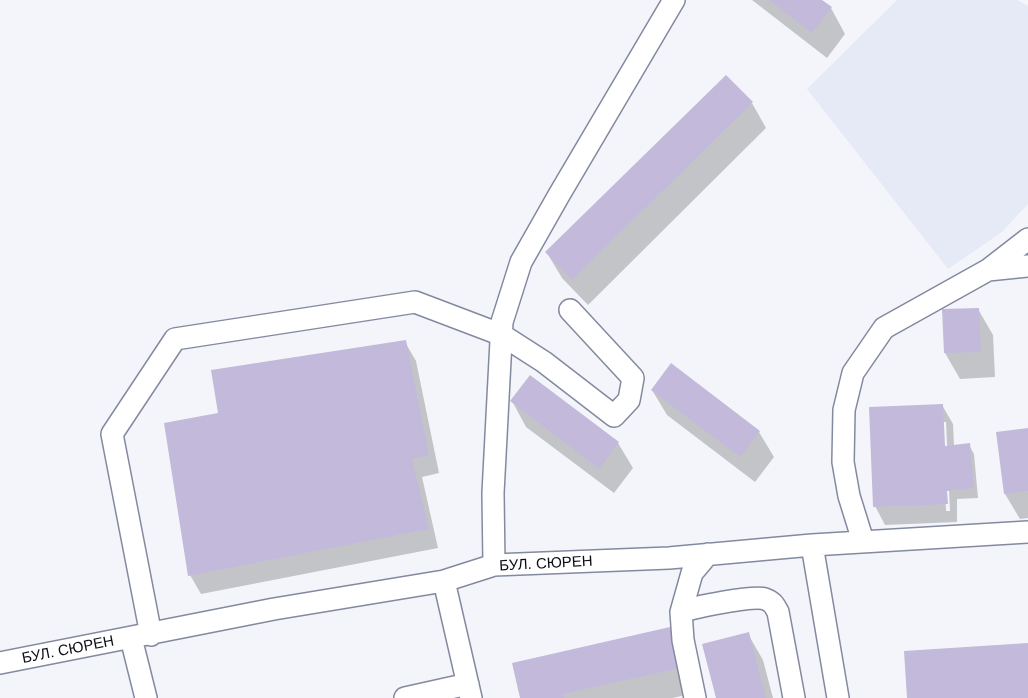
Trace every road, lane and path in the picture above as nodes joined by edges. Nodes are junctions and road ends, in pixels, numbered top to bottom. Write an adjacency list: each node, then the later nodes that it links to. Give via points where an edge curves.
1 (674, 0): 6 (street, via 522,262 502,322)
2 (1028, 239): 4 (street)
3 (1028, 266): 4 (street)
4 (988, 270): 8 (street, via 884,328 853,373 844,410 843,462)
5 (570, 310): 6 (street, via 633,378 629,400 614,416)
6 (502, 335): 11 (street, via 493,493); 14 (street, via 415,302 176,339 112,434)
7 (1028, 532): 8 (street, БУЛ. СЮРЕН)
8 (863, 541): 9 (street, БУЛ. СЮРЕН)
9 (812, 545): 10 (street, БУЛ. СЮРЕН); 21 (street)
10 (708, 554): 11 (street, БУЛ. СЮРЕН); 13 (street, via 692,573)
11 (494, 565): 12 (street, БУЛ. СЮРЕН)
12 (444, 581): 14 (street, БУЛ. СЮРЕН); 16 (street)
13 (681, 612): 19 (street); 20 (street, via 762,598 774,603)
14 (141, 636): 15 (street, БУЛ. СЮРЕН); 17 (street)
15 (0, 663)
16 (469, 691): 18 (street)
17 (146, 698)
18 (405, 698)
19 (695, 698)
20 (794, 698)
21 (838, 698)

